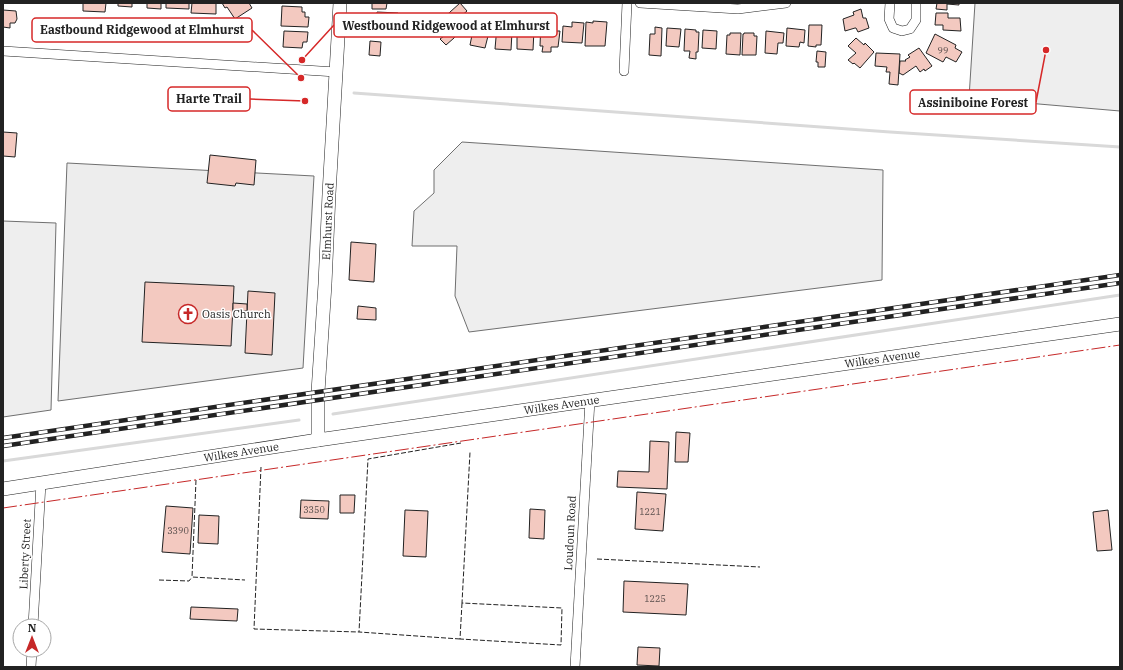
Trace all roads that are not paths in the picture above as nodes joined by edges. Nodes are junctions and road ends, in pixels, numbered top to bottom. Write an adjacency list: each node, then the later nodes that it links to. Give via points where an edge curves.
1 (340, 3): 10 (main road, Elmhurst Road)
2 (627, 3): 9 (street)
3 (640, 3): 7 (street, via 738,9)
4 (786, 3): 7 (street)
5 (890, 3): 6 (street, via 889,19 893,28 902,31 910,29 916,20)
6 (916, 3)
7 (766, 4)
8 (3, 51): 10 (street)
9 (624, 71)
10 (336, 72): 13 (main road, Elmhurst Road, via 318,392)
11 (1120, 324): 12 (main road, Wilkes Avenue)
12 (590, 400): 13 (main road, Wilkes Avenue); 17 (street, Loudoun Road)
13 (318, 440): 14 (main road, Wilkes Avenue)
14 (41, 483): 15 (main road, Wilkes Avenue); 16 (street, Liberty Street)
15 (3, 488)
16 (33, 618)
17 (575, 667)

